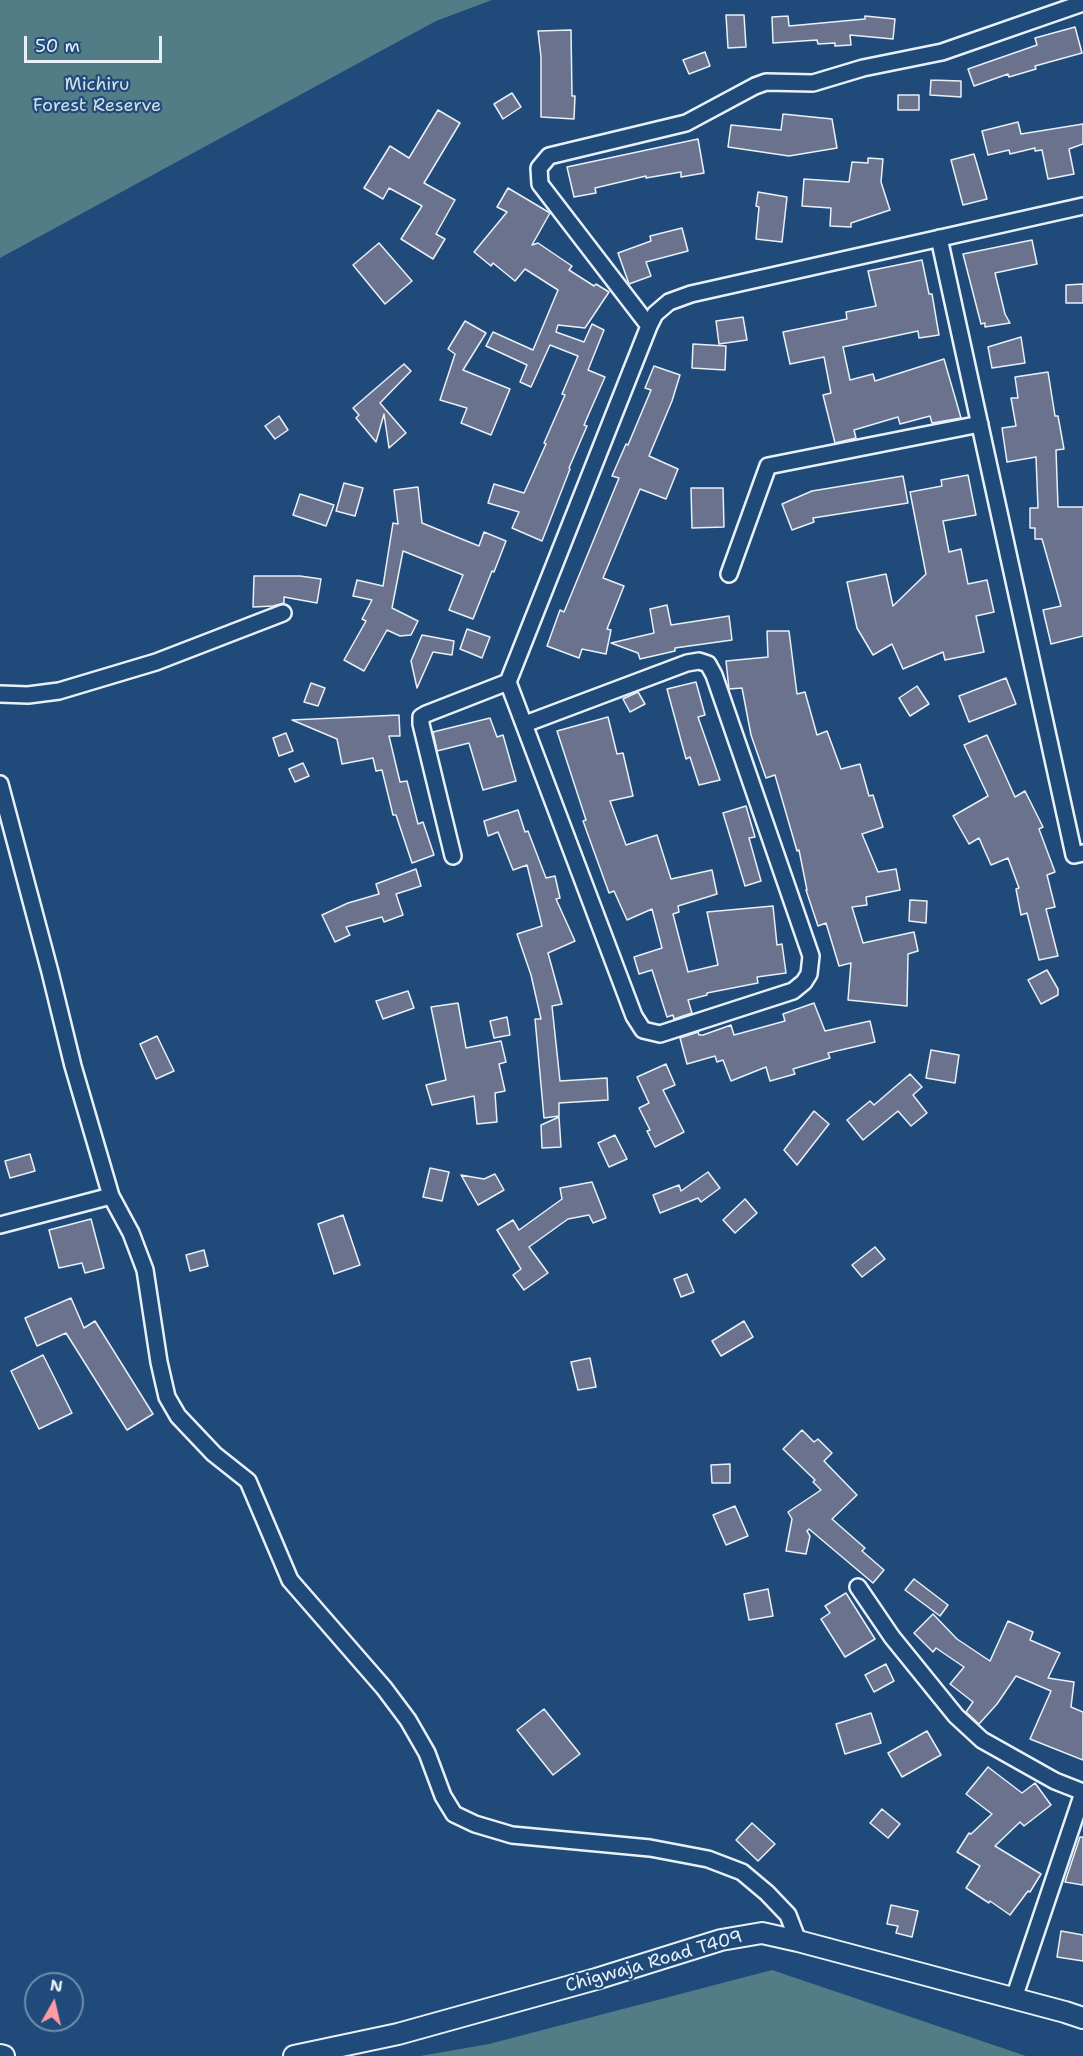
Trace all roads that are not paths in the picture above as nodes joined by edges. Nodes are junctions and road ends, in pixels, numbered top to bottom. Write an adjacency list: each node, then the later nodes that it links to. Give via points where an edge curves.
1 (1083, 3): 4 (street, via 942,52 813,83 766,82 686,123 549,156 538,168 540,184)
2 (1083, 206): 3 (street)
3 (939, 238): 4 (street, via 691,294 669,302 655,314); 5 (street)
4 (649, 326): 8 (street)
5 (980, 424): 6 (street, via 768,466); 12 (street, via 1074,855)
6 (729, 574)
7 (283, 614): 9 (street, via 156,662 59,691)
8 (508, 682): 10 (street); 13 (street, via 422,717)
9 (0, 694)
10 (525, 724): 10 (street, via 634,1016 643,1030 660,1034 793,991 804,982 811,956 708,664 687,663)
11 (0, 784): 14 (street)
12 (1083, 853)
13 (453, 856)
14 (111, 1196): 15 (street); 18 (street, via 145,1270 167,1397 178,1416 214,1454 248,1481 290,1580 408,1720 454,1814 512,1835 650,1848 708,1859 742,1872 767,1893 788,1916)
15 (0, 1225)
16 (858, 1587): 17 (street, via 892,1637 956,1716 982,1740)
17 (1083, 1793): 19 (street)
18 (798, 1941): 19 (street, Chigwaja Road T409); 21 (street, Chigwaja Road T409, via 762,1934 721,1940 398,2034)
19 (1014, 1998): 20 (street, Chigwaja Road T409)
20 (1083, 2018)
21 (294, 2056)

